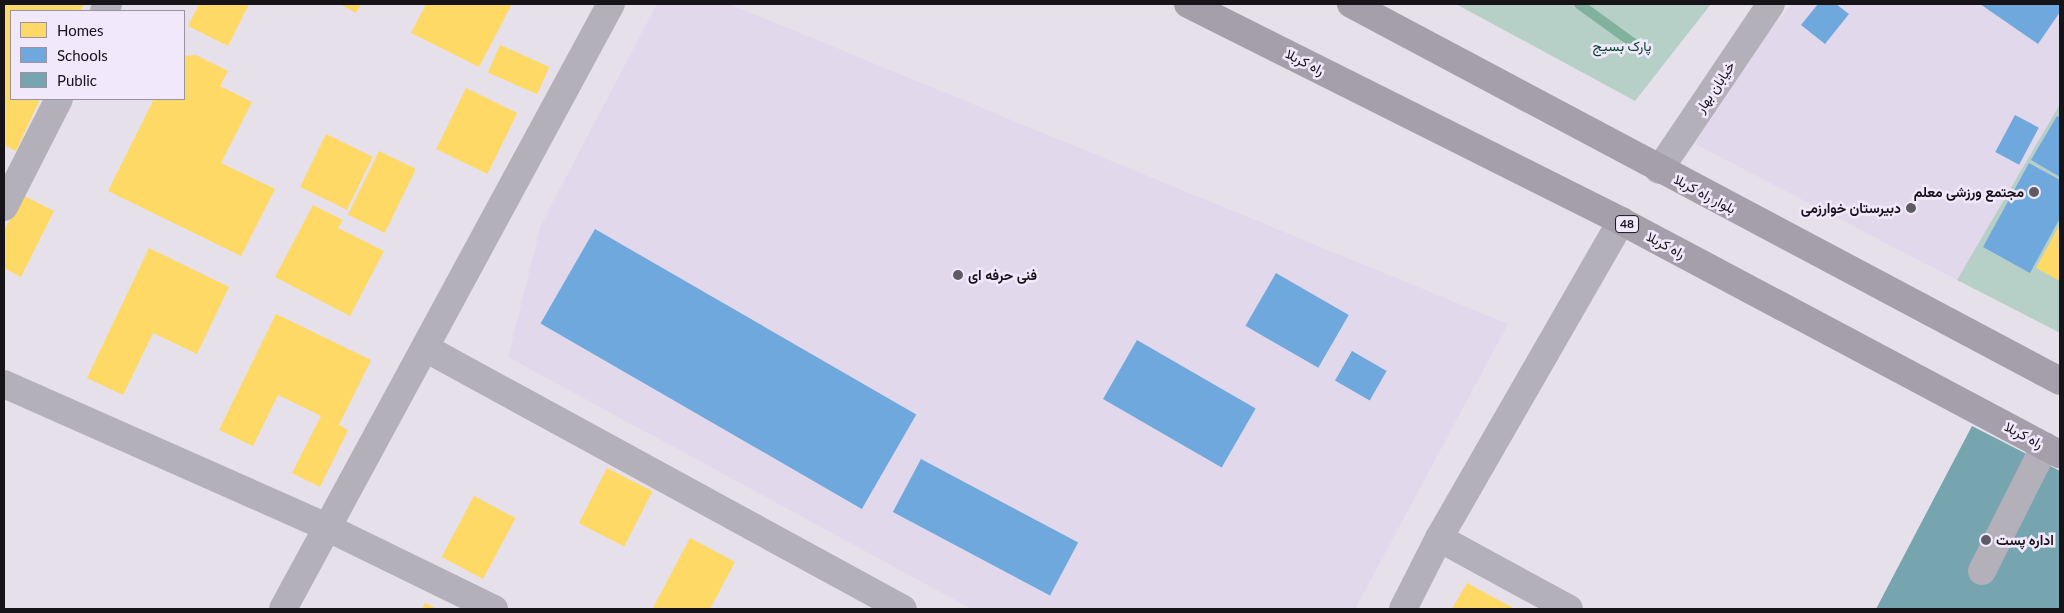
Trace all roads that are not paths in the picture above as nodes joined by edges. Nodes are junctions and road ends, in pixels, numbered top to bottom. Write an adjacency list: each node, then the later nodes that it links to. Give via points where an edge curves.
1 (1188, 4): 9 (main road, راه کربلا / 48)
2 (1351, 4): 7 (main road, بلوار راه کربلا)
3 (1771, 4): 7 (street, خیابان بهار)
4 (602, 7): 10 (street)
5 (57, 100): 6 (street)
6 (14, 159): 8 (street)
7 (1659, 170): 11 (main road, بلوار راه کربلا)
8 (4, 207)
9 (1621, 221): 13 (main road, راه کربلا / 48); 15 (street)
10 (427, 349): 14 (street); 19 (street)
11 (2060, 381)
12 (4, 384): 14 (street)
13 (2052, 450): 16 (street)
14 (326, 527): 17 (street); 18 (street)
15 (1439, 538): 20 (street); 21 (street)
16 (1982, 571)
17 (284, 609)
18 (494, 609)
19 (903, 609)
20 (1403, 609)
21 (1569, 609)

